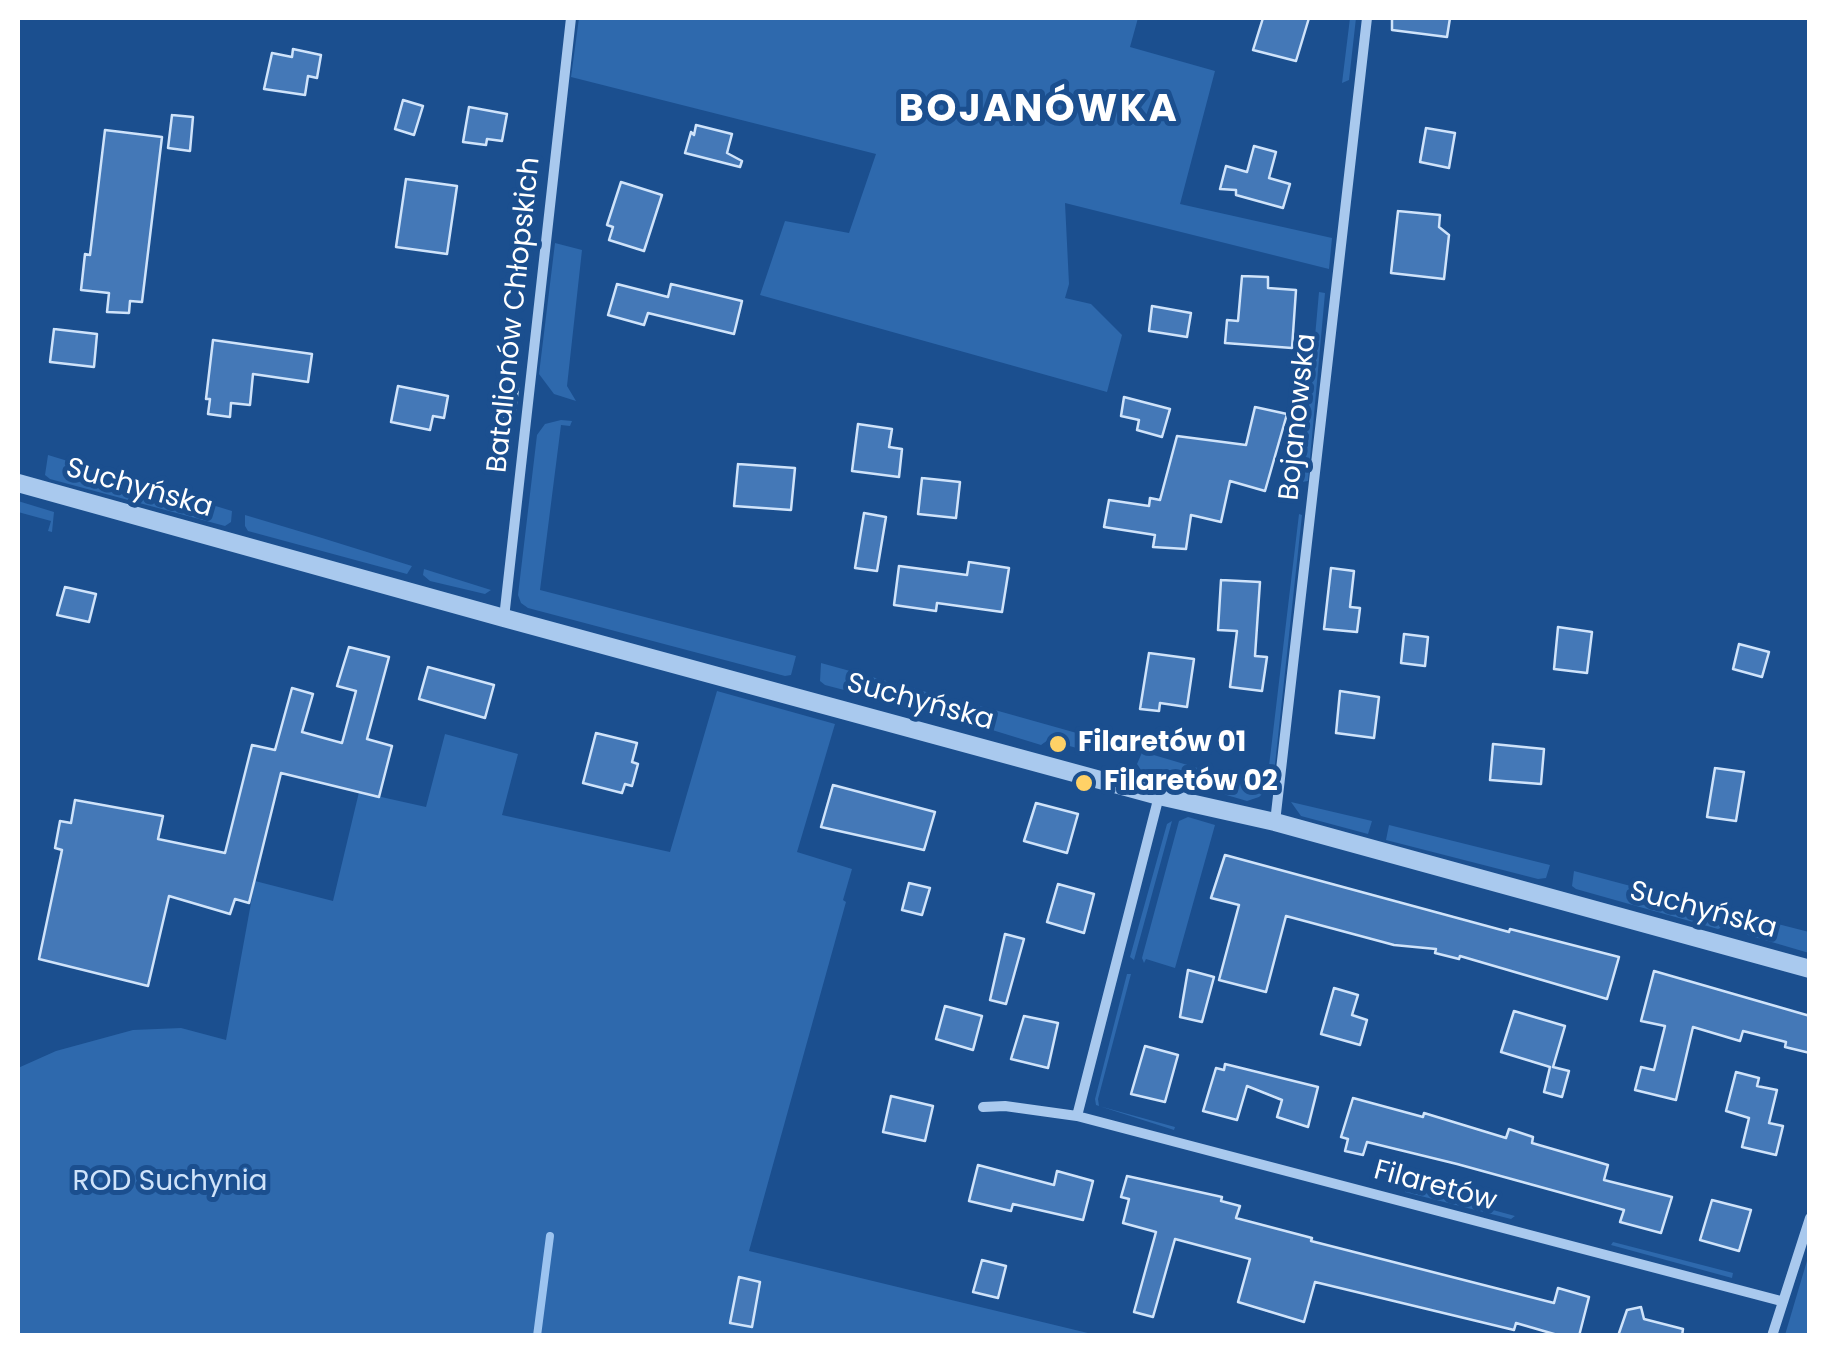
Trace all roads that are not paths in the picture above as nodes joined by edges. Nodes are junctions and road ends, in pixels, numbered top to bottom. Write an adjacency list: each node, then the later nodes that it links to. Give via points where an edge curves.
1 (571, 18): 4 (street, Batalionów Chłopskich)
2 (1367, 18): 6 (street, Bojanowska)
3 (18, 483): 4 (street, Suchyńska)
4 (504, 618): 5 (street, Suchyńska)
5 (1159, 796): 6 (street, Suchyńska); 9 (street)
6 (1275, 822): 7 (street, Suchyńska)
7 (1810, 969)
8 (982, 1107): 9 (street, Filaretów)
9 (1077, 1116): 11 (street, Filaretów)
10 (1810, 1218): 11 (street)
11 (1781, 1301): 12 (street)
12 (1772, 1336)

